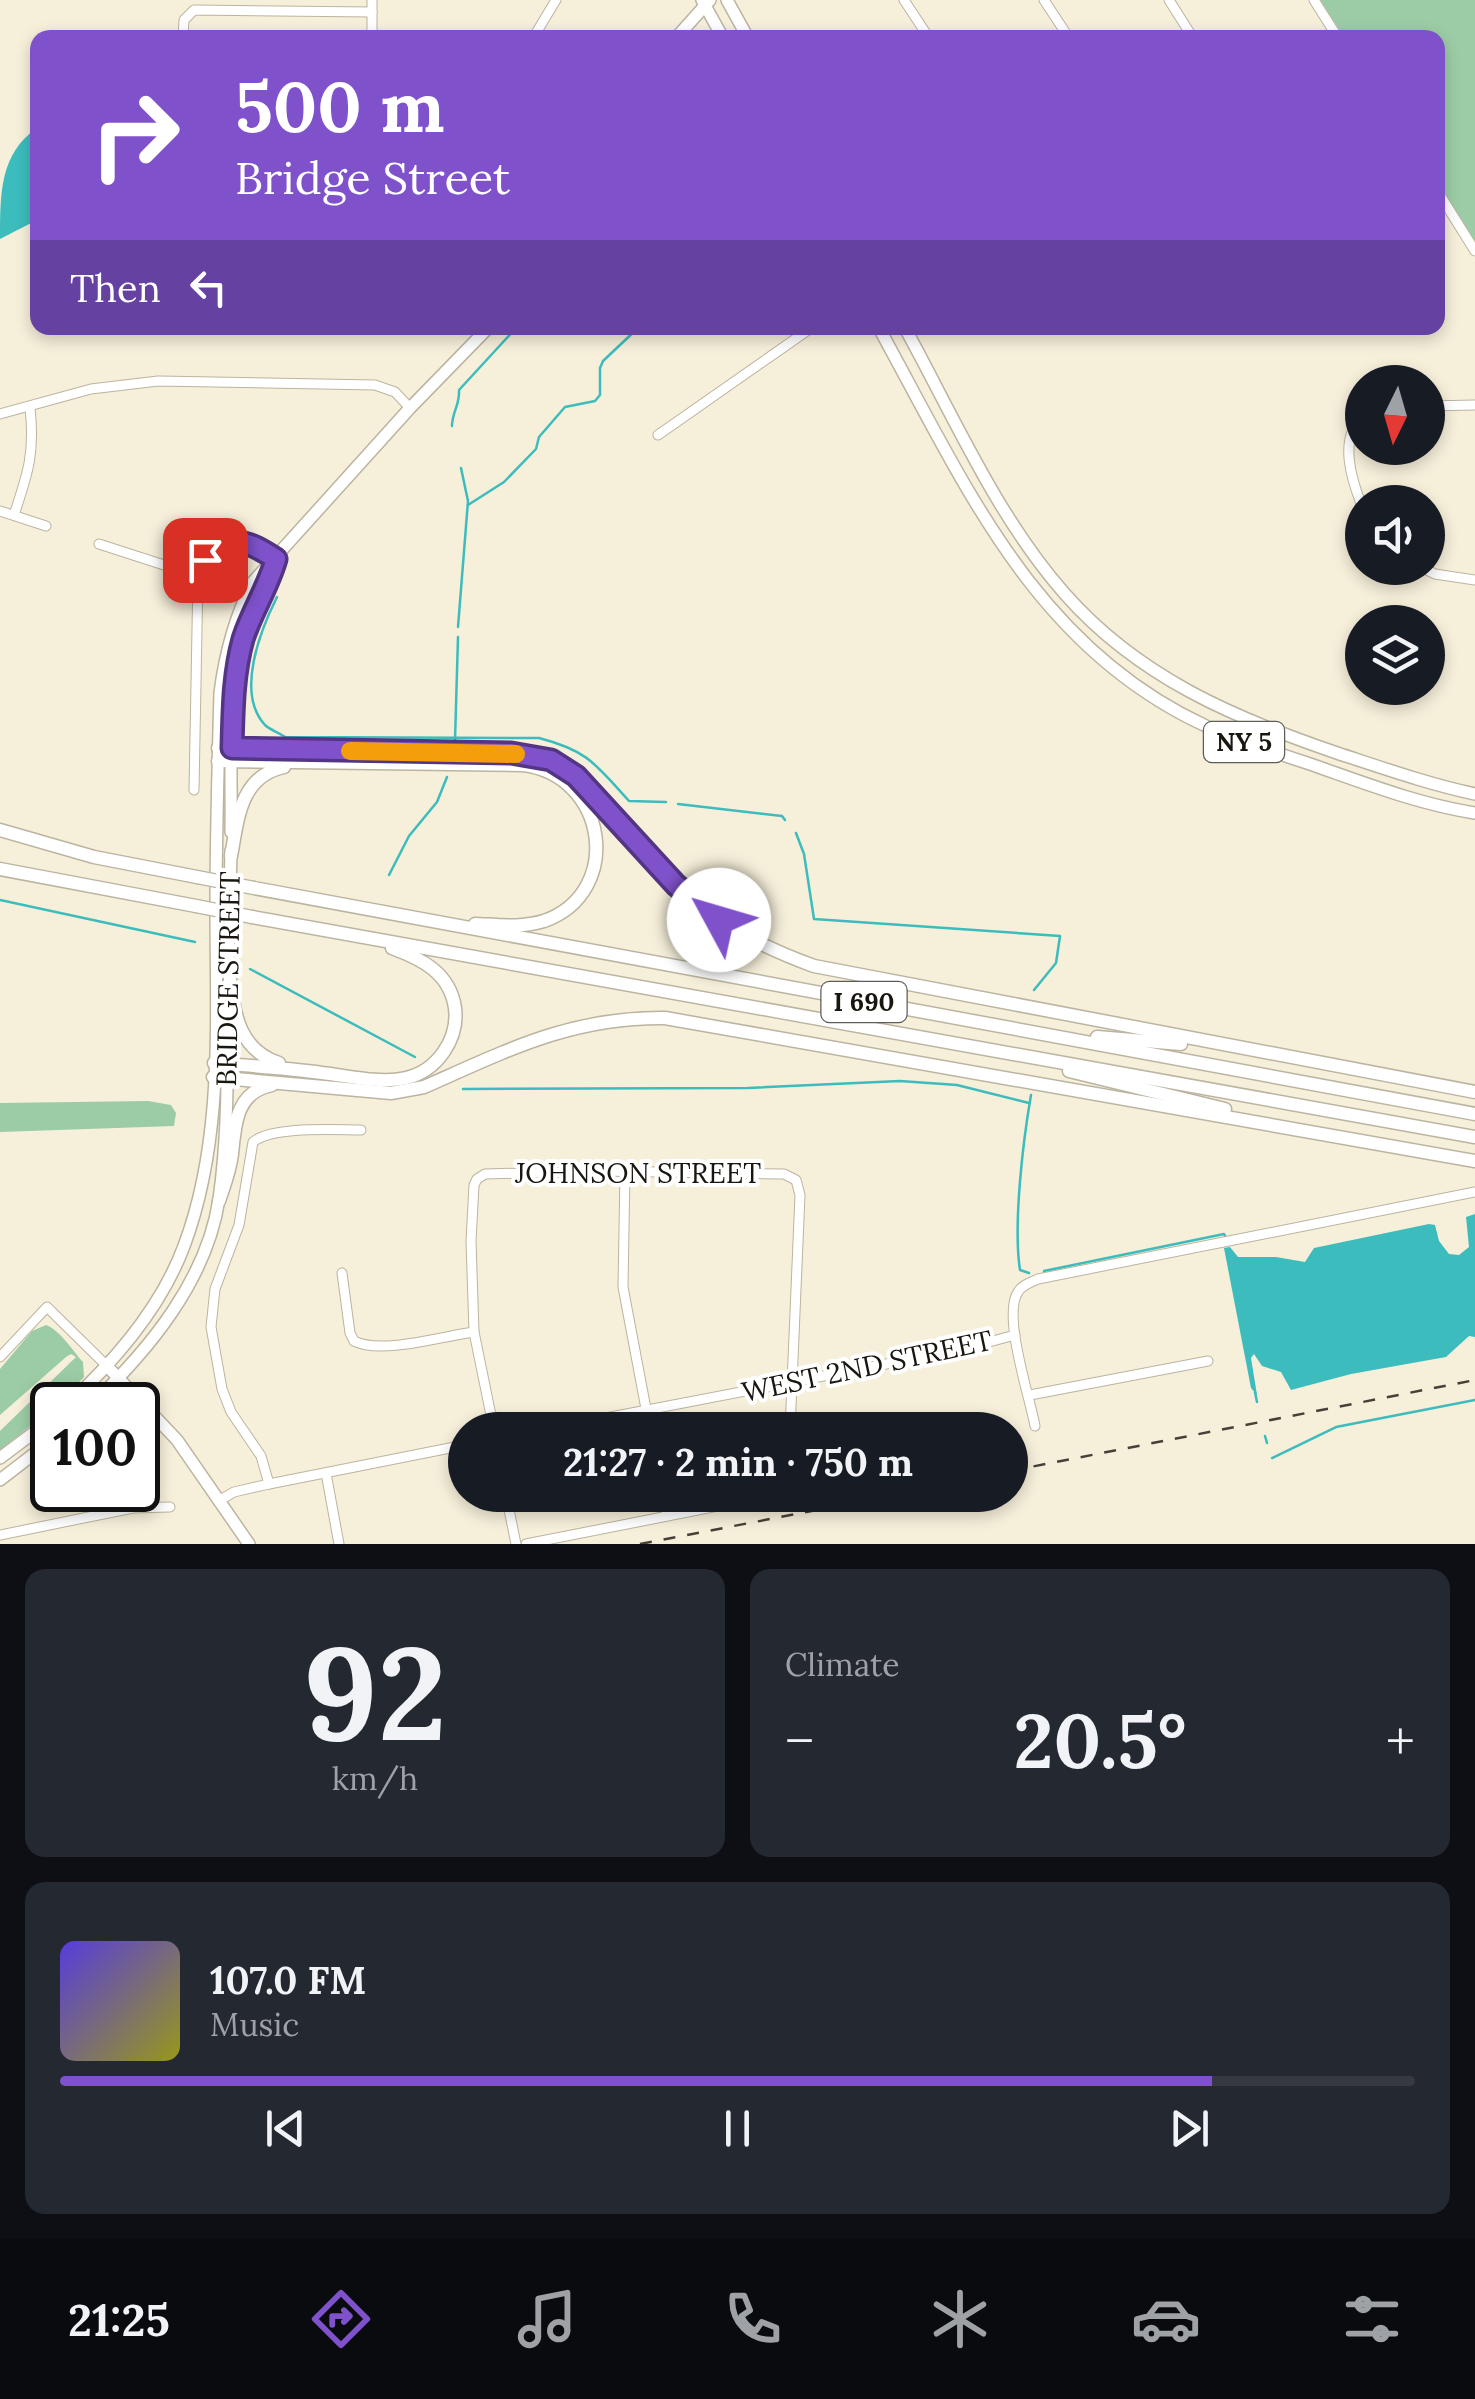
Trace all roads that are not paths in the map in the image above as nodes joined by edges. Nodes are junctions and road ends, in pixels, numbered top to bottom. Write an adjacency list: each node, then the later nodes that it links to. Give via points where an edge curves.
1 (556, 0): 10 (street)
2 (727, 0): 13 (main road)
3 (904, 0): 14 (street)
4 (1044, 0): 15 (street)
5 (1169, 0): 16 (street)
6 (1314, 0): 17 (street)
7 (706, 2): 11 (main road); 12 (main road)
8 (372, 6): 9 (street, via 194,10)
9 (185, 30)
10 (538, 30)
11 (683, 30)
12 (720, 30)
13 (744, 30)
14 (924, 30)
15 (1065, 30)
16 (1188, 30)
17 (1333, 30)
18 (1445, 203): 19 (street)
19 (1475, 251)
20 (481, 335): 27 (main road, BRIDGE STREET)
21 (800, 335): 29 (street)
22 (884, 335): 39 (main road, NY 5, via 999,544)
23 (910, 335): 38 (main road, NY 5, via 1000,500)
24 (1475, 404): 25 (street)
25 (1445, 405)
26 (30, 408): 27 (street, via 122,384 206,382 375,385 396,392); 28 (street); 31 (street, via 34,443)
27 (410, 408): 34 (main road, BRIDGE STREET)
28 (0, 414)
29 (658, 435)
30 (0, 511): 31 (street)
31 (14, 516): 32 (street)
32 (46, 526)
33 (99, 544): 35 (street)
34 (276, 559): 35 (street, via 254,545 234,543 205,560); 40 (main road, BRIDGE STREET, via 243,641)
35 (198, 576): 42 (street)
36 (1445, 576): 37 (street)
37 (1475, 580)
38 (1063, 592): 39 (street); 43 (main road, NY 5, via 1139,662 1222,710 1410,778)
39 (1047, 606): 44 (main road, NY 5, via 1115,671 1205,726 1390,792)
40 (225, 755): 41 (highway); 46 (main road, BRIDGE STREET); 53 (highway, via 551,760 576,776 695,901 776,952 841,973); 54 (main road, BRIDGE STREET)
41 (307, 762): 46 (highway, via 272,769 254,782 242,802); 48 (highway, via 523,765 546,770 576,792 594,823 596,851 587,884 572,903 524,926)
42 (194, 790)
43 (1475, 794)
44 (1475, 814)
45 (0, 830): 48 (highway, I 690, bridge, via 94,857)
46 (230, 856): 50 (main road, BRIDGE STREET)
47 (0, 869): 49 (highway, I 690, bridge)
48 (438, 922): 51 (highway, I 690)
49 (361, 937): 52 (highway, I 690); 55 (highway, via 432,967 455,1006 453,1035 437,1060 411,1077)
50 (228, 965): 54 (main road, BRIDGE STREET); 55 (highway, via 246,1041)
51 (1032, 1032): 53 (highway); 57 (highway, I 690)
52 (916, 1037): 59 (highway); 60 (highway, I 690)
53 (1278, 1055): 56 (highway)
54 (220, 1070): 55 (highway); 64 (main road, BRIDGE STREET); 70 (main road, BRIDGE STREET, via 206,1168 184,1247 144,1319)
55 (298, 1077): 59 (highway, via 408,1091 558,1031 610,1019 666,1018); 64 (highway, via 266,1086 241,1104)
56 (1475, 1092)
57 (1475, 1114)
58 (361, 1130): 89 (street, via 310,1130 252,1142 210,1327 225,1398)
59 (1313, 1133): 61 (highway)
60 (1475, 1136)
61 (1475, 1161)
62 (625, 1172): 66 (street, JOHNSON STREET, via 479,1177 471,1241); 72 (street, JOHNSON STREET, via 784,1174 796,1180); 77 (street, via 623,1287)
63 (1475, 1192): 67 (street, via 1038,1279 1018,1292)
64 (218, 1201): 71 (main road, BRIDGE STREET, via 175,1308)
65 (342, 1273): 66 (street, via 350,1333 361,1345)
66 (474, 1332): 78 (street)
67 (1015, 1336): 72 (street, WEST 2ND STREET); 76 (street)
68 (0, 1357): 70 (street, via 46,1308)
69 (1208, 1360): 76 (street)
70 (106, 1365): 71 (main road); 73 (main road, BRIDGE STREET)
71 (119, 1378): 74 (main road, BRIDGE STREET); 75 (main road)
72 (793, 1381): 77 (street, WEST 2ND STREET); 80 (street)
73 (90, 1382)
74 (115, 1382)
75 (123, 1382)
76 (1030, 1395): 82 (street)
77 (646, 1410): 79 (street, WEST 2ND STREET)
78 (490, 1412)
79 (636, 1412)
80 (791, 1412)
81 (160, 1421): 90 (main road)
82 (1035, 1426)
83 (30, 1436): 86 (main road)
84 (448, 1449): 87 (street)
85 (30, 1457): 88 (main road)
86 (0, 1458)
87 (326, 1473): 89 (street); 98 (street)
88 (1, 1480)
89 (269, 1484): 90 (street)
90 (220, 1500): 97 (main road)
91 (170, 1507): 96 (street, via 133,1508)
92 (509, 1512): 99 (street)
93 (665, 1512): 95 (street)
94 (687, 1512): 95 (street)
95 (666, 1516): 100 (street)
96 (0, 1535)
97 (249, 1544)
98 (339, 1544)
99 (516, 1544)
100 (526, 1544)

